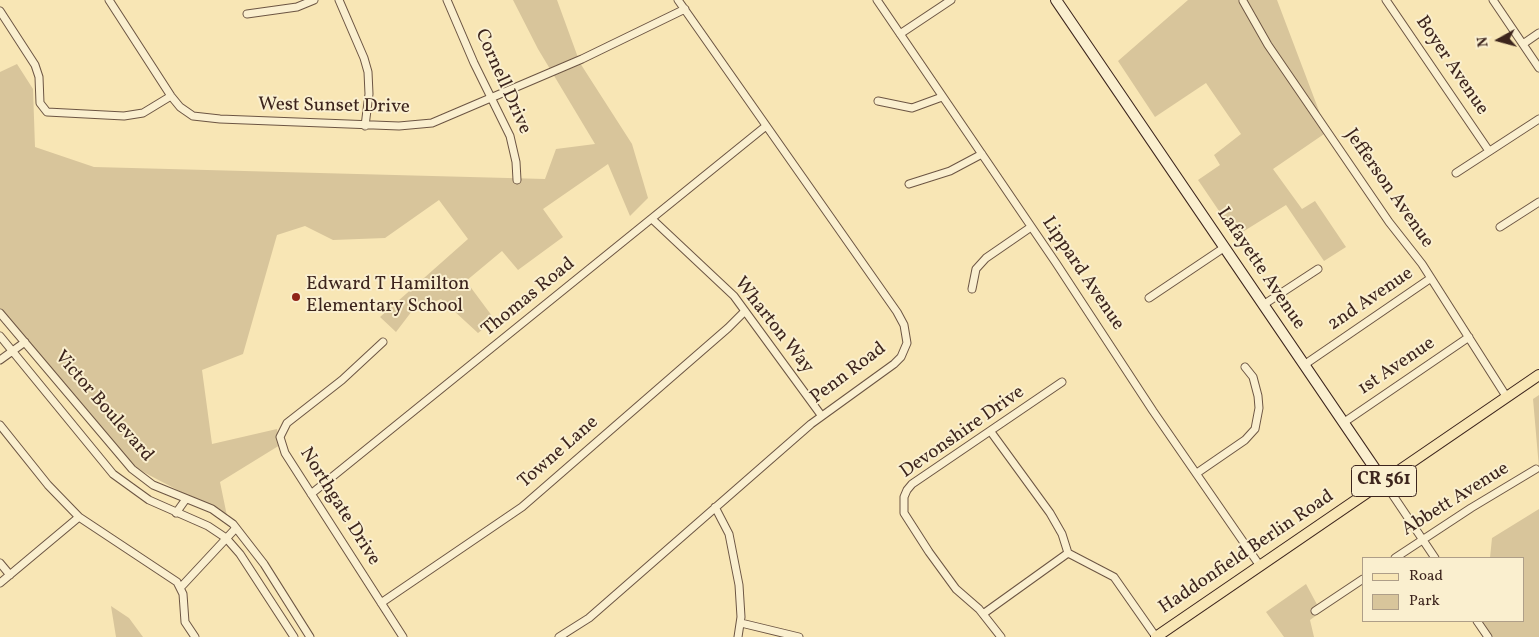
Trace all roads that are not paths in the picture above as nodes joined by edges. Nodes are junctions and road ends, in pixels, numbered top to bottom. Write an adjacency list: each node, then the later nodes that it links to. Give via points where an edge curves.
1 (109, 0): 19 (street, West Sunset Drive)
2 (314, 0): 14 (street, via 297,7)
3 (339, 0): 24 (street, via 368,72)
4 (447, 0): 21 (street, Cornell Drive)
5 (678, 0): 12 (street, Penn Road)
6 (877, 0): 16 (street, Lippard Avenue)
7 (951, 0): 16 (street)
8 (1056, 0): 35 (street, Lafayette Avenue)
9 (1386, 0): 26 (street, Boyer Avenue)
10 (1493, 0): 17 (street)
11 (1242, 1): 37 (street, Jefferson Avenue, via 1268,45)
12 (684, 9): 21 (street, West Sunset Drive, via 582,59); 25 (street, Penn Road)
13 (0, 11): 19 (street, via 35,65 40,104 44,110 124,116 143,113)
14 (247, 14)
15 (1539, 33): 17 (street)
16 (900, 34): 20 (street, Lippard Avenue)
17 (1523, 44): 18 (street)
18 (1539, 68)
19 (171, 96): 24 (street, West Sunset Drive, via 186,112 200,118)
20 (942, 97): 22 (street, via 912,108); 27 (street, Lippard Avenue)
21 (491, 98): 24 (street, West Sunset Drive, via 427,124); 29 (street, Cornell Drive, via 514,150)
22 (878, 101)
23 (1539, 118): 26 (street)
24 (365, 126)
25 (766, 126): 32 (street, Thomas Road); 54 (street, Penn Road, via 897,312 907,337 905,351 894,364)
26 (1489, 151): 28 (street)
27 (982, 154): 30 (street, via 950,172); 33 (street, Lippard Avenue)
28 (1456, 173)
29 (517, 180)
30 (909, 184)
31 (1539, 202): 34 (street)
32 (652, 219): 41 (street, Wharton Way, via 734,296); 61 (street, Thomas Road)
33 (1031, 227): 38 (street, via 986,258 976,269); 59 (street, Lippard Avenue, via 1152,411)
34 (1500, 227)
35 (1225, 247): 39 (street); 40 (street, Lafayette Avenue)
36 (1318, 268): 40 (street)
37 (1431, 278): 44 (street, Jefferson Avenue); 49 (street, 2nd Avenue)
38 (972, 289)
39 (1149, 298)
40 (1263, 305): 49 (street, Lafayette Avenue)
41 (745, 311): 54 (street, Wharton Way); 78 (street, Towne Lane, via 522,507)
42 (0, 312): 45 (street, Victor Boulevard)
43 (0, 336): 47 (street, Victor Boulevard)
44 (1469, 337): 53 (street, Jefferson Avenue); 55 (street, 1st Avenue)
45 (24, 342): 47 (street); 62 (street, Victor Boulevard, via 123,461 153,485)
46 (383, 342): 61 (street, Northgate Drive, via 287,423 280,437 285,453)
47 (12, 350): 48 (street); 64 (street, Victor Boulevard, via 113,474 149,500)
48 (0, 360)
49 (1304, 365): 55 (street, Lafayette Avenue)
50 (1245, 367): 59 (street, via 1253,377 1258,396 1255,428 1245,440)
51 (1539, 375): 53 (main road, CR 561)
52 (1062, 382): 57 (street, Devonshire Drive)
53 (1506, 396): 60 (main road, Haddonfield Berlin Road / CR 561)
54 (821, 416): 63 (street, Penn Road)
55 (1343, 423): 60 (street, Lafayette Avenue)
56 (0, 425): 65 (street)
57 (991, 432): 69 (street, via 1050,513 1062,534); 80 (street, Devonshire Drive, via 912,484 907,490 904,507 909,522 956,589)
58 (1536, 469): 68 (street, Abbett Avenue)
59 (1197, 473): 73 (street, Lippard Avenue)
60 (1384, 482): 68 (street, Lafayette Avenue); 73 (main road, Haddonfield Berlin Road / CR 561)
61 (311, 494): 78 (street, Northgate Drive)
62 (186, 499): 64 (street); 66 (street, Victor Boulevard, via 217,512)
63 (715, 507): 82 (street, via 729,534 739,585); 87 (street, Penn Road, via 589,618)
64 (176, 513): 67 (street, Victor Boulevard, via 208,526)
65 (79, 517): 74 (street); 77 (street, via 170,575)
66 (236, 528): 67 (street); 85 (street, Victor Boulevard, via 264,564)
67 (226, 538): 77 (street); 84 (street, Victor Boulevard)
68 (1423, 540): 70 (street, Abbett Avenue); 71 (street, Lafayette Avenue)
69 (1068, 554): 80 (street); 91 (street, via 1114,578)
70 (1397, 557)
71 (1434, 557)
72 (0, 562): 74 (street)
73 (1260, 566): 91 (main road, Haddonfield Berlin Road / CR 561)
74 (10, 575): 76 (street)
75 (1362, 580): 79 (street)
76 (0, 582)
77 (181, 587): 83 (street, via 185,622)
78 (381, 603): 86 (street, Northgate Drive)
79 (1315, 611)
80 (983, 614): 90 (street, Devonshire Drive)
81 (1478, 622): 92 (street)
82 (741, 623): 88 (street); 89 (street)
83 (195, 637)
84 (294, 637)
85 (310, 637)
86 (403, 637)
87 (559, 637)
88 (738, 637)
89 (799, 637)
90 (1001, 637)
91 (1156, 637)
92 (1488, 637)

